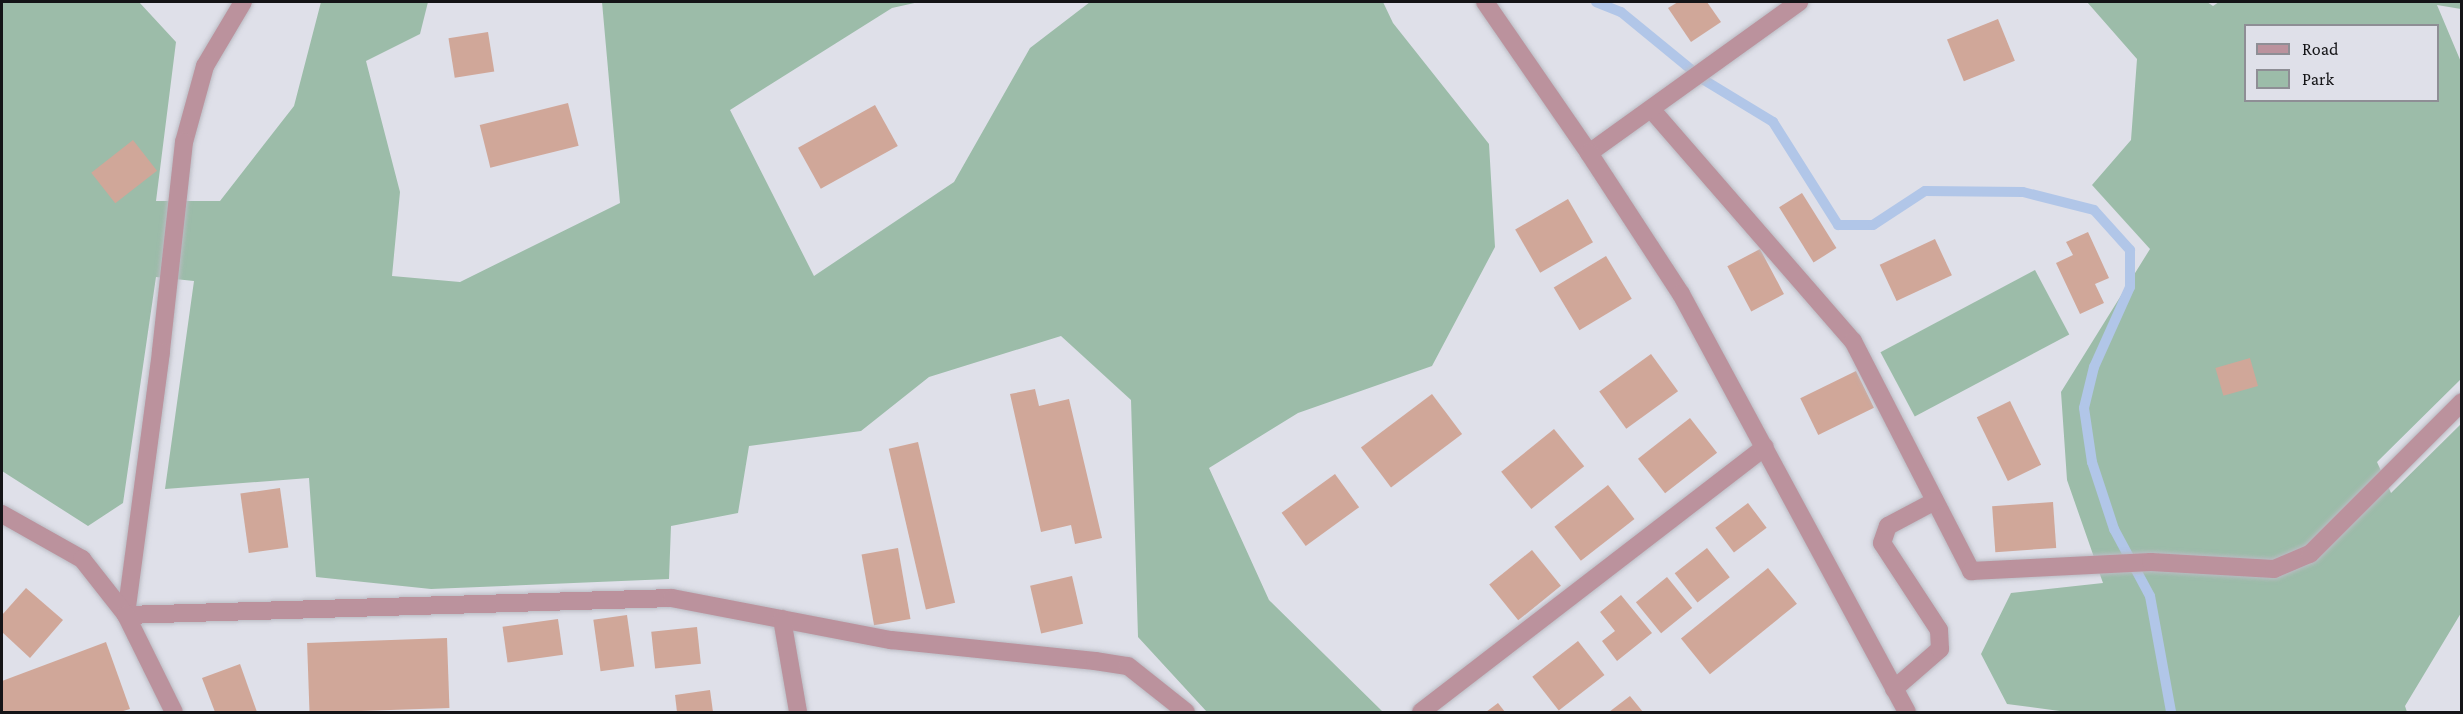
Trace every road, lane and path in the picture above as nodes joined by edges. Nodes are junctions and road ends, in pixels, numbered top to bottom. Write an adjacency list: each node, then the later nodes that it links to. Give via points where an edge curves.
1 (243, 2): 10 (street, via 205,66 184,142)
2 (1485, 2): 5 (street)
3 (1799, 2): 4 (street)
4 (1651, 109): 5 (street); 8 (street, via 1853,341)
5 (1589, 153): 7 (street, via 1681,294)
6 (2462, 402): 8 (street, via 2310,554 2274,569 2151,562 1971,571)
7 (1765, 447): 12 (street); 16 (street)
8 (1935, 501): 12 (street, via 1887,526 1882,543 1939,630 1940,649)
9 (2, 514): 10 (street, via 82,559)
10 (126, 615): 11 (street, via 672,598); 13 (street)
11 (782, 619): 14 (street); 15 (street, via 891,640 1128,666)
12 (1894, 689): 17 (street)
13 (174, 712)
14 (798, 712)
15 (1186, 712)
16 (1421, 712)
17 (1907, 712)

